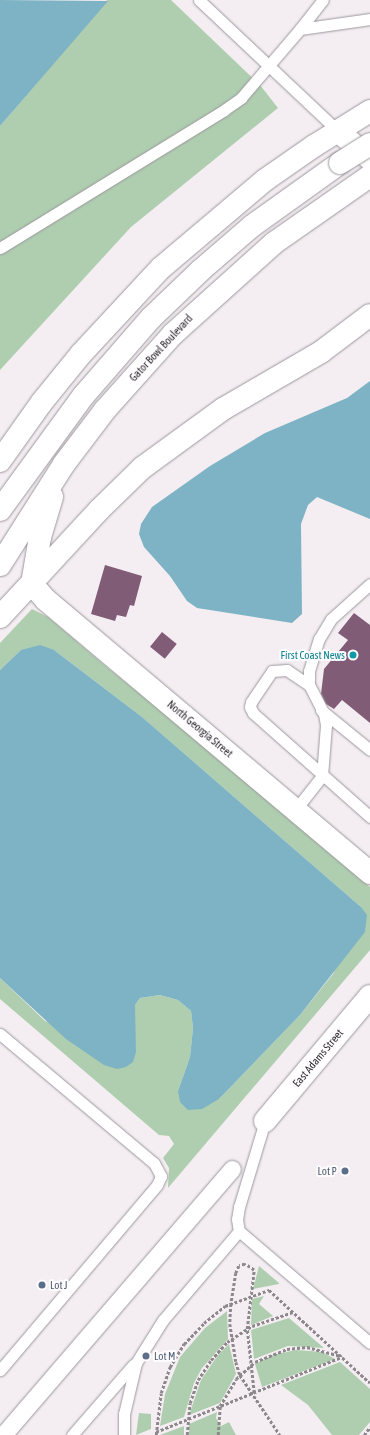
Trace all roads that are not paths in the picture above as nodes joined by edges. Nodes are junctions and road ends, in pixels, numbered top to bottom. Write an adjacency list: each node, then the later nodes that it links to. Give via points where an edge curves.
1 (323, 0): 4 (lane)
2 (206, 2): 5 (lane)
3 (370, 19): 4 (lane)
4 (300, 30): 5 (lane)
5 (270, 66): 7 (lane); 11 (lane, via 241,98 224,110)
6 (370, 111): 7 (main road)
7 (338, 131): 9 (main road); 13 (main road, via 243,197 161,268 81,354)
8 (370, 144): 15 (main road, bridge, via 247,230 200,270 146,323 84,395)
9 (370, 159)
10 (366, 178): 14 (main road, Gator Bowl Boulevard, via 274,243 196,311 127,384)
11 (0, 248)
12 (370, 315): 17 (main road, via 321,352 222,409 167,448 112,496)
13 (0, 461)
14 (64, 464): 16 (main road, Gator Bowl Boulevard); 17 (main road, via 43,525)
15 (0, 510)
16 (0, 565)
17 (32, 584): 19 (main road); 24 (main road, North Georgia Street, via 46,600)
18 (370, 584): 20 (lane, via 331,619 319,639 309,671)
19 (0, 617)
20 (309, 685): 21 (lane); 23 (lane, via 287,670 272,671 250,702 250,707 253,713)
21 (321, 709): 22 (lane); 23 (lane, via 326,725)
22 (370, 750)
23 (322, 776): 24 (lane); 25 (lane)
24 (296, 809): 26 (main road, North Georgia Street)
25 (370, 817)
26 (370, 873)
27 (370, 996): 29 (main road, East Adams Street)
28 (0, 1034): 34 (lane, via 154,1163 161,1176 157,1185)
29 (265, 1121): 31 (lane, via 239,1207)
30 (232, 1169): 35 (street)
31 (239, 1231): 32 (lane); 33 (lane, via 163,1320)
32 (370, 1343)
33 (136, 1362): 36 (lane); 37 (lane, via 124,1414)
34 (0, 1370)
35 (3, 1435)
36 (72, 1435)
37 (124, 1435)

